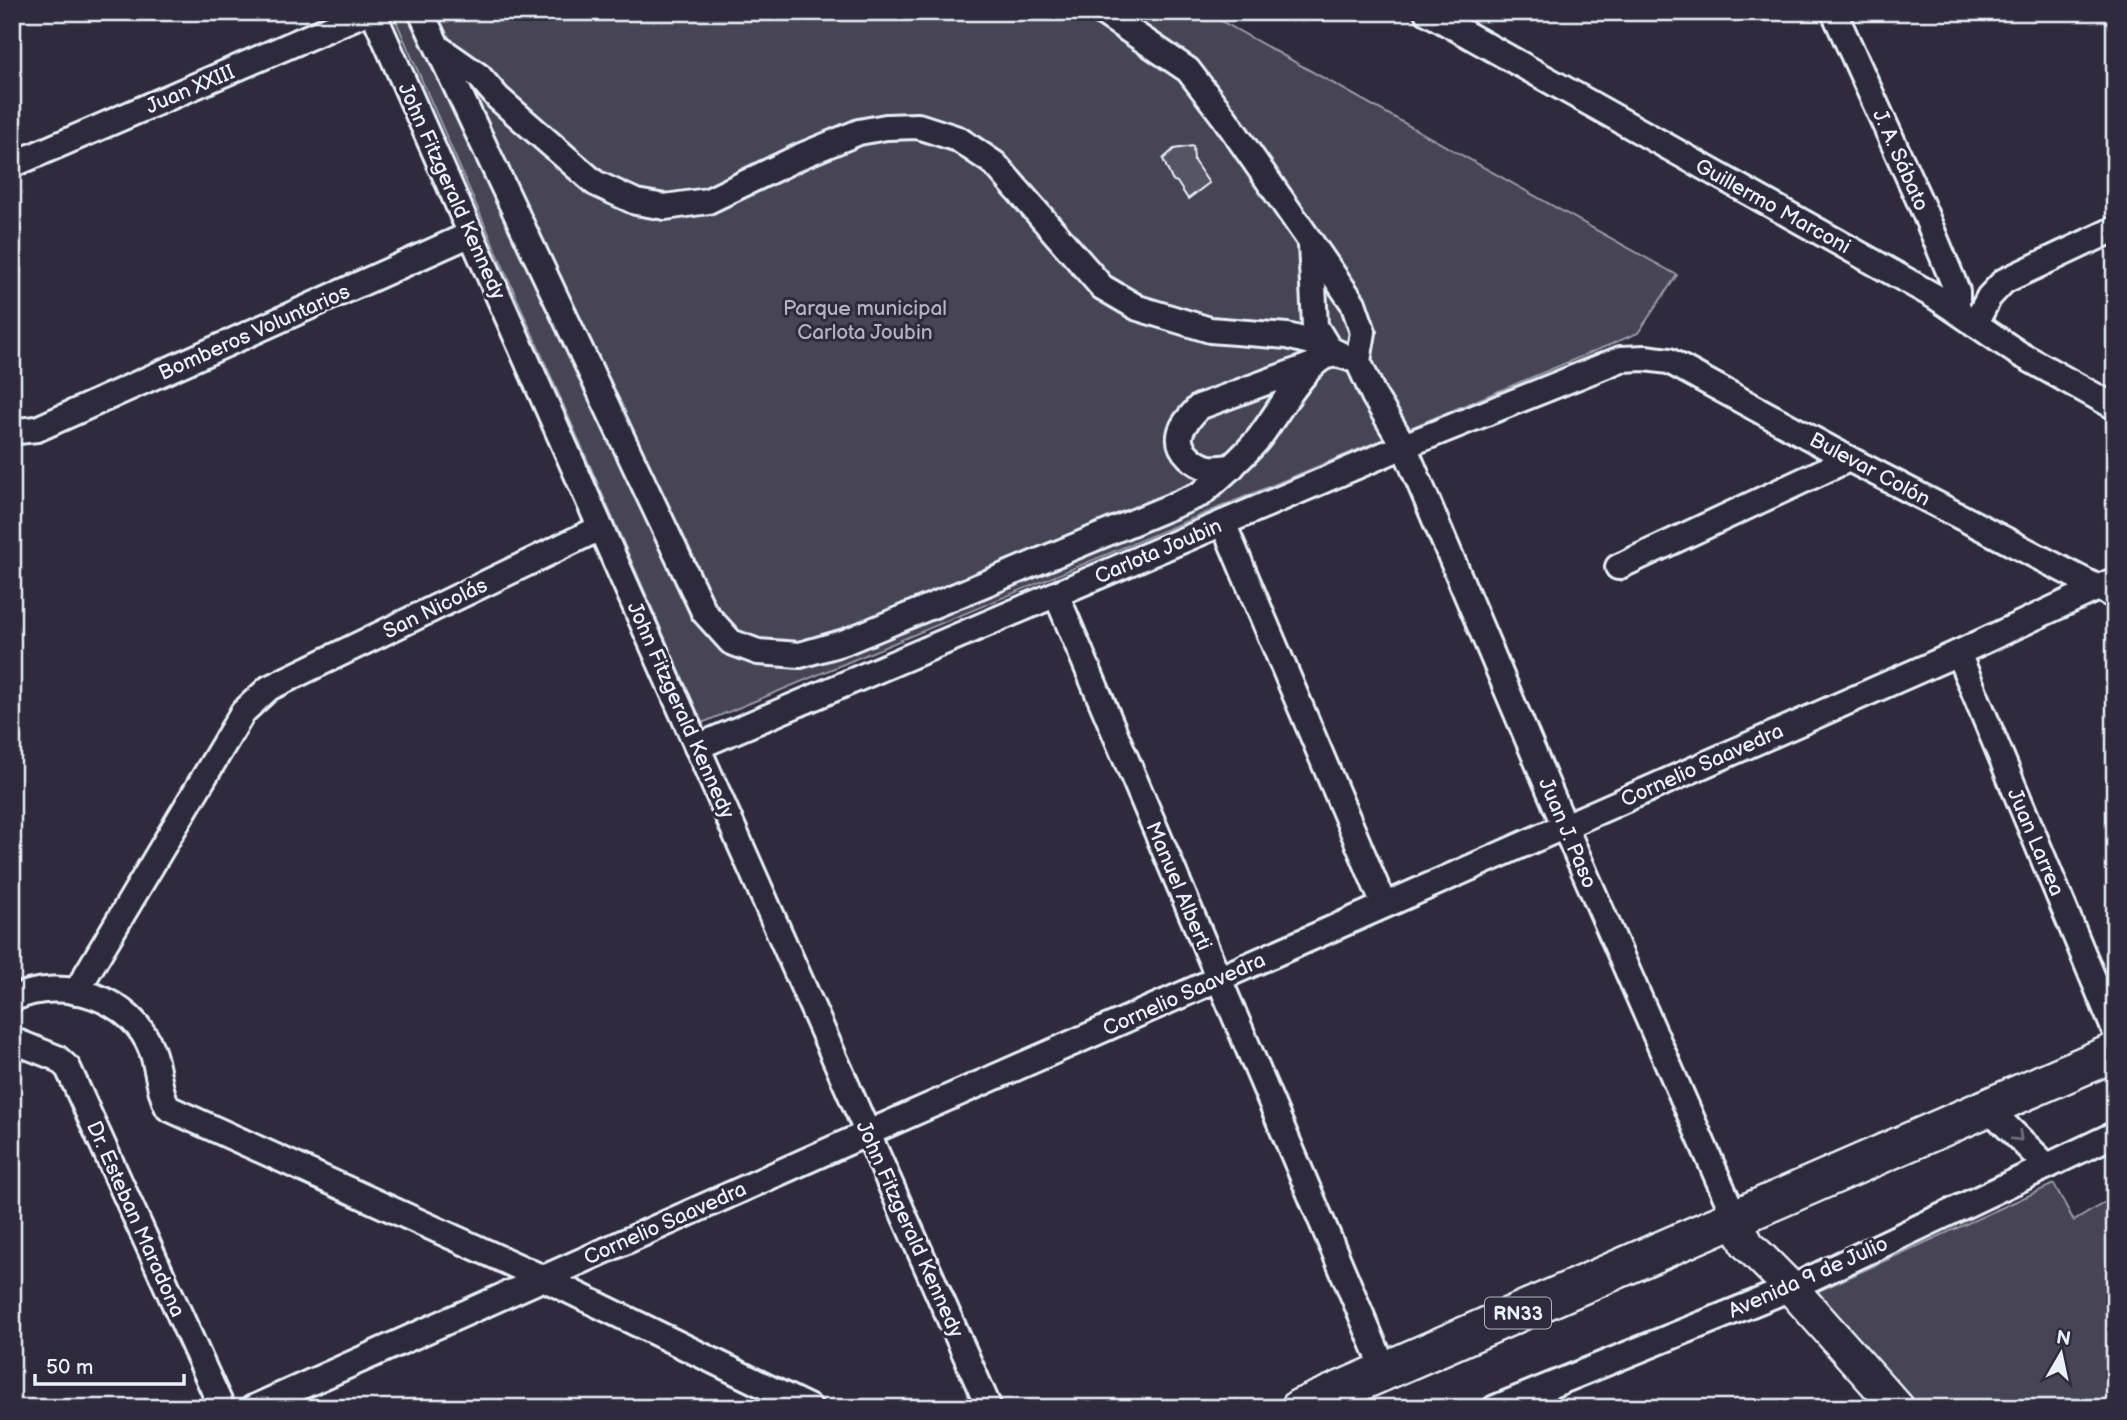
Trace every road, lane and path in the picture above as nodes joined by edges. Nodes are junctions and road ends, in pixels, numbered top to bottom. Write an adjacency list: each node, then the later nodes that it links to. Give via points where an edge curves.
1 (367, 12): 7 (street, Juan XXIII)
2 (373, 12): 9 (street, John Fitzgerald Kennedy)
3 (1102, 12): 10 (street, via 1188,70)
4 (1834, 12): 11 (street, J. A. Sábato, via 1924,211)
5 (1429, 13): 11 (street, Guillermo Marconi)
6 (430, 25): 12 (street, via 498,98 595,183 636,202 665,206 708,201 859,132 918,126 958,139 995,164 1102,286 1138,308 1210,330 1287,335); 18 (street, via 704,612 731,642 758,652 800,655 845,642 1201,494)
7 (12, 165)
8 (2115, 229): 11 (street, via 2004,281)
9 (471, 234): 15 (street, Bomberos Voluntarios); 20 (street, John Fitzgerald Kennedy)
10 (1310, 240): 12 (street, Juan J. Paso, via 1315,326); 12 (street, via 1353,303 1363,332)
11 (1966, 318): 14 (street, Guillermo Marconi)
12 (1336, 358): 16 (street, Juan J. Paso, via 1374,396); 18 (street, via 1293,390); 18 (street, via 1199,408 1180,436 1182,449 1210,468)
13 (1621, 359): 16 (street, Carlota Joubin); 17 (street, Bulevar Colón, via 1669,362)
14 (2115, 407)
15 (24, 429)
16 (1404, 446): 19 (street, Carlota Joubin); 26 (street, Juan J. Paso)
17 (1849, 459): 21 (street); 22 (street, Bulevar Colón)
18 (1233, 467)
19 (1223, 523): 23 (street, Carlota Joubin); 27 (street)
20 (600, 528): 25 (street, John Fitzgerald Kennedy); 29 (street, San Nicolás, via 269,688 243,712)
21 (1618, 566)
22 (2109, 588): 24 (street, Cornelio Saavedra)
23 (1056, 594): 25 (street, Carlota Joubin); 28 (street, Manuel Alberti)
24 (1958, 653): 26 (street, Cornelio Saavedra); 31 (street, Juan Larrea)
25 (697, 747): 35 (street, John Fitzgerald Kennedy)
26 (1564, 825): 27 (street, Cornelio Saavedra); 38 (street, Juan J. Paso)
27 (1384, 905): 28 (street, Cornelio Saavedra)
28 (1218, 979): 35 (street, Cornelio Saavedra); 41 (street, Manuel Alberti)
29 (76, 992): 30 (street, via 57,989); 39 (street, via 100,997 132,1018 152,1051 160,1094 168,1108)
30 (12, 999)
31 (2115, 1031)
32 (15, 1043): 42 (street, Dr. Esteban Maradona, via 57,1058 68,1068)
33 (2115, 1052): 34 (highway, RN33)
34 (1988, 1108): 37 (street, one-way to 37); 38 (highway, RN33)
35 (868, 1133): 39 (street, Cornelio Saavedra); 45 (street, John Fitzgerald Kennedy)
36 (2115, 1134): 37 (street, Avenida 9 de Julio)
37 (2048, 1166): 40 (street, Avenida 9 de Julio)
38 (1734, 1218): 40 (main road, via 1748,1244); 41 (highway, RN33)
39 (543, 1278): 43 (street, Cornelio Saavedra); 44 (street)
40 (1790, 1288): 47 (street, Avenida 9 de Julio); 48 (main road)
41 (1385, 1371): 46 (highway, RN33)
42 (222, 1408)
43 (253, 1408)
44 (810, 1408)
45 (989, 1408)
46 (1300, 1408)
47 (1495, 1408)
48 (1898, 1408)

